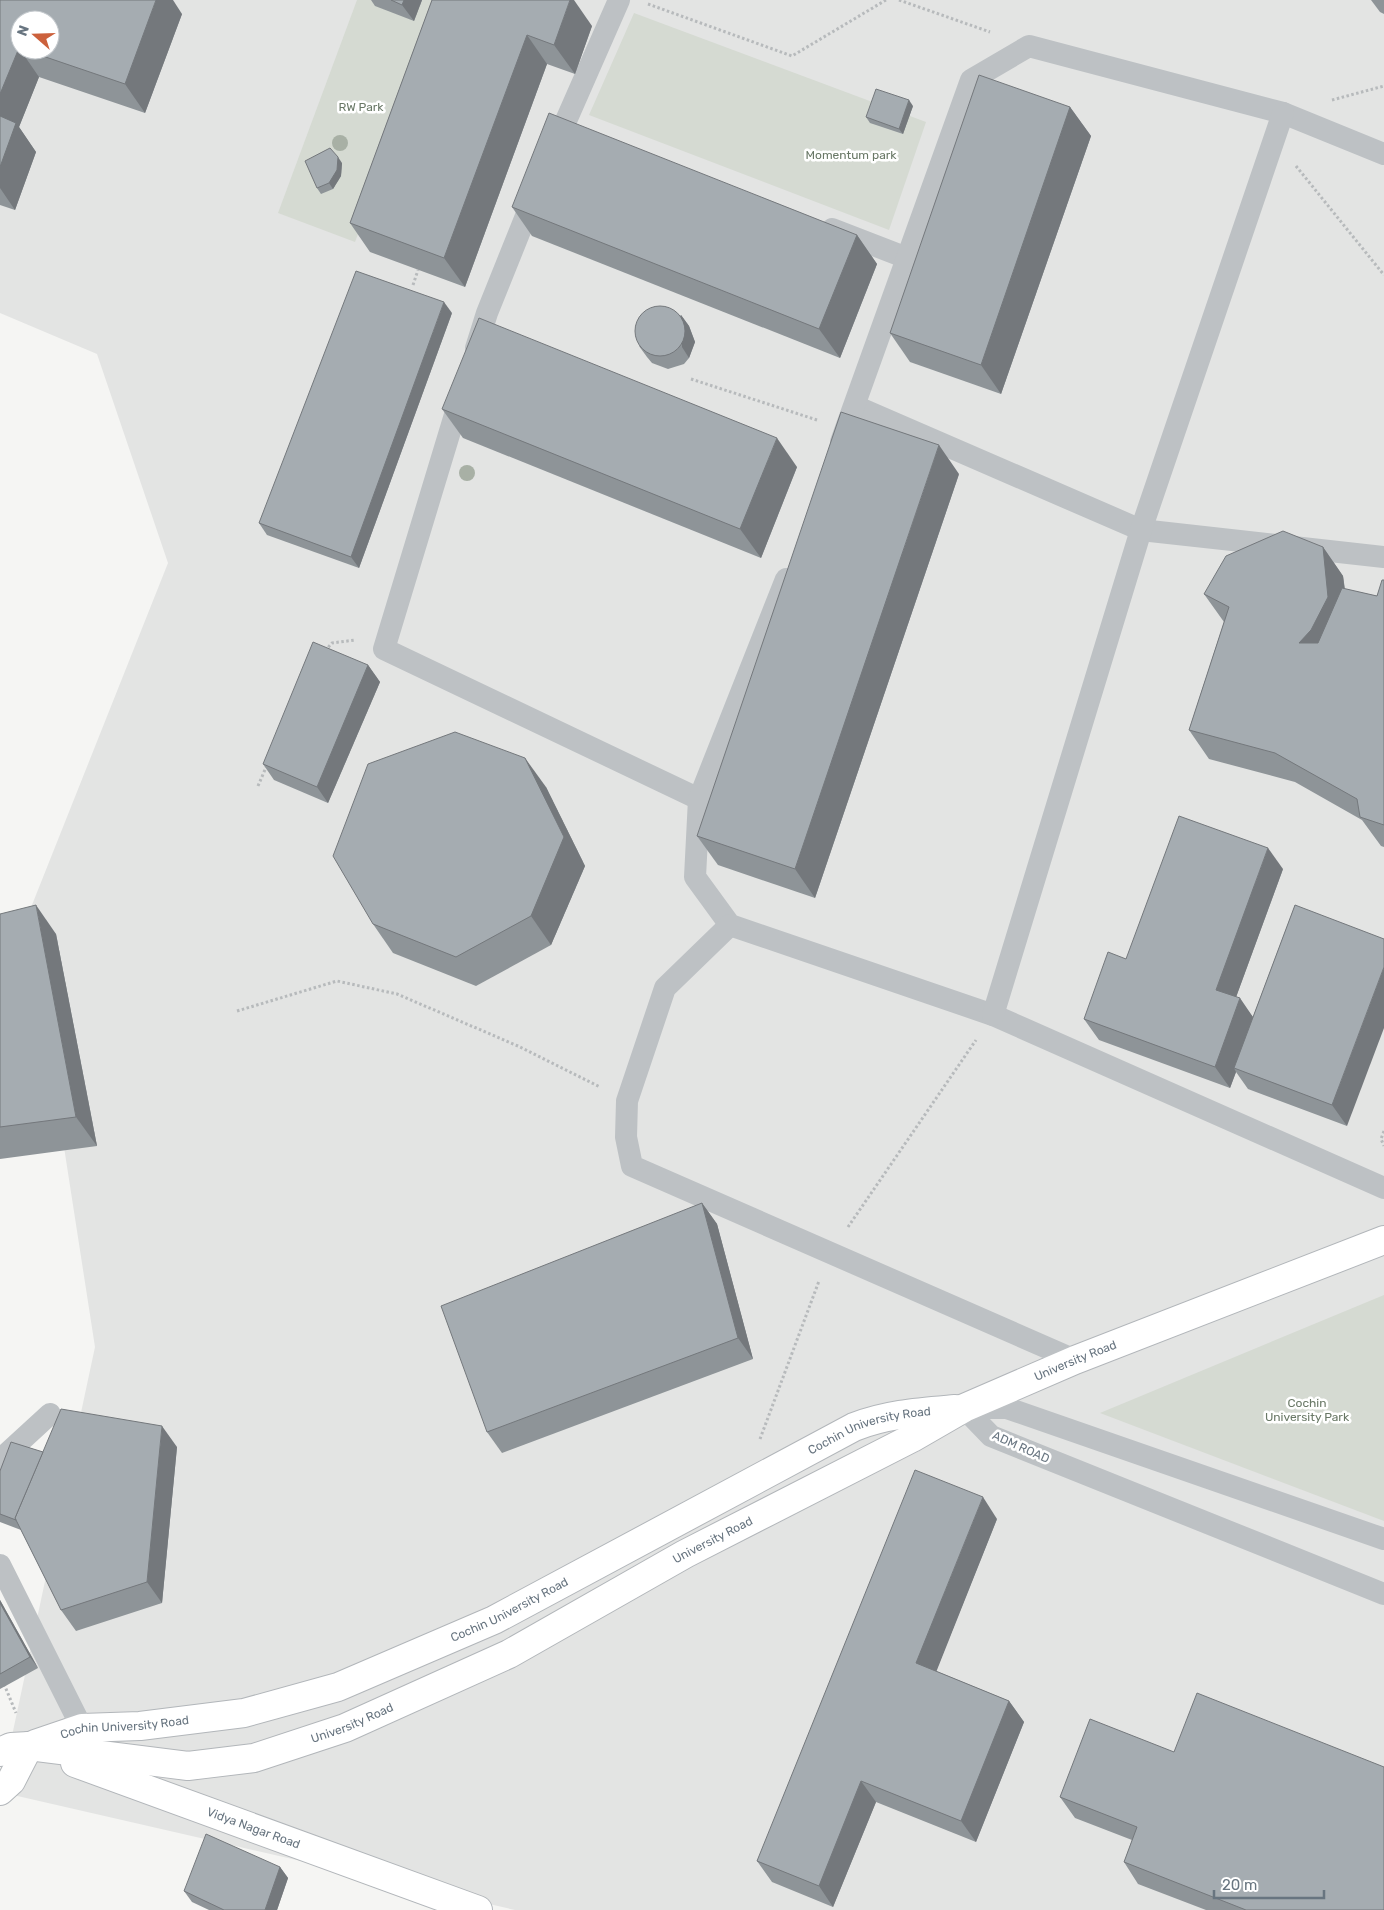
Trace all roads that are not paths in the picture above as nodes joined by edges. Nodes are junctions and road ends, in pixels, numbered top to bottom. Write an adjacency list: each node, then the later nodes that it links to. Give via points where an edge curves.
1 (619, 0): 11 (lane, via 571,131 544,172 487,313 384,649)
2 (1283, 113): 3 (lane); 5 (lane, via 1030,46 971,80); 8 (lane)
3 (1384, 154)
4 (814, 222): 5 (lane)
5 (906, 258): 6 (lane)
6 (855, 406): 7 (lane); 8 (lane)
7 (835, 458)
8 (1141, 530): 9 (lane); 13 (lane)
9 (1384, 557)
10 (794, 559): 11 (lane)
11 (698, 799): 12 (lane, via 695,877)
12 (730, 925): 13 (lane); 16 (lane, via 665,988 627,1101 626,1137 632,1166)
13 (993, 1015): 14 (lane)
14 (1384, 1188)
15 (1384, 1240): 16 (street, University Road)
16 (1075, 1360): 17 (street, University Road)
17 (964, 1408): 20 (lane, via 1007,1408); 22 (lane, ADM ROAD, via 991,1436); 23 (street, Cochin University Road, via 895,1414 854,1427 494,1620 338,1687 244,1713 140,1726); 24 (street, University Road, via 685,1554 509,1654 346,1728 254,1758 188,1766)
18 (50, 1414): 19 (lane)
19 (0, 1460)
20 (1384, 1539)
21 (0, 1565): 23 (lane)
22 (1384, 1594)
23 (82, 1728): 24 (street, Cochin University Road)
24 (29, 1746): 25 (street, via 11,1746); 26 (street, via 11,1781); 27 (street, Vidya Nagar Road)
25 (0, 1752)
26 (0, 1791)
27 (478, 1910)

